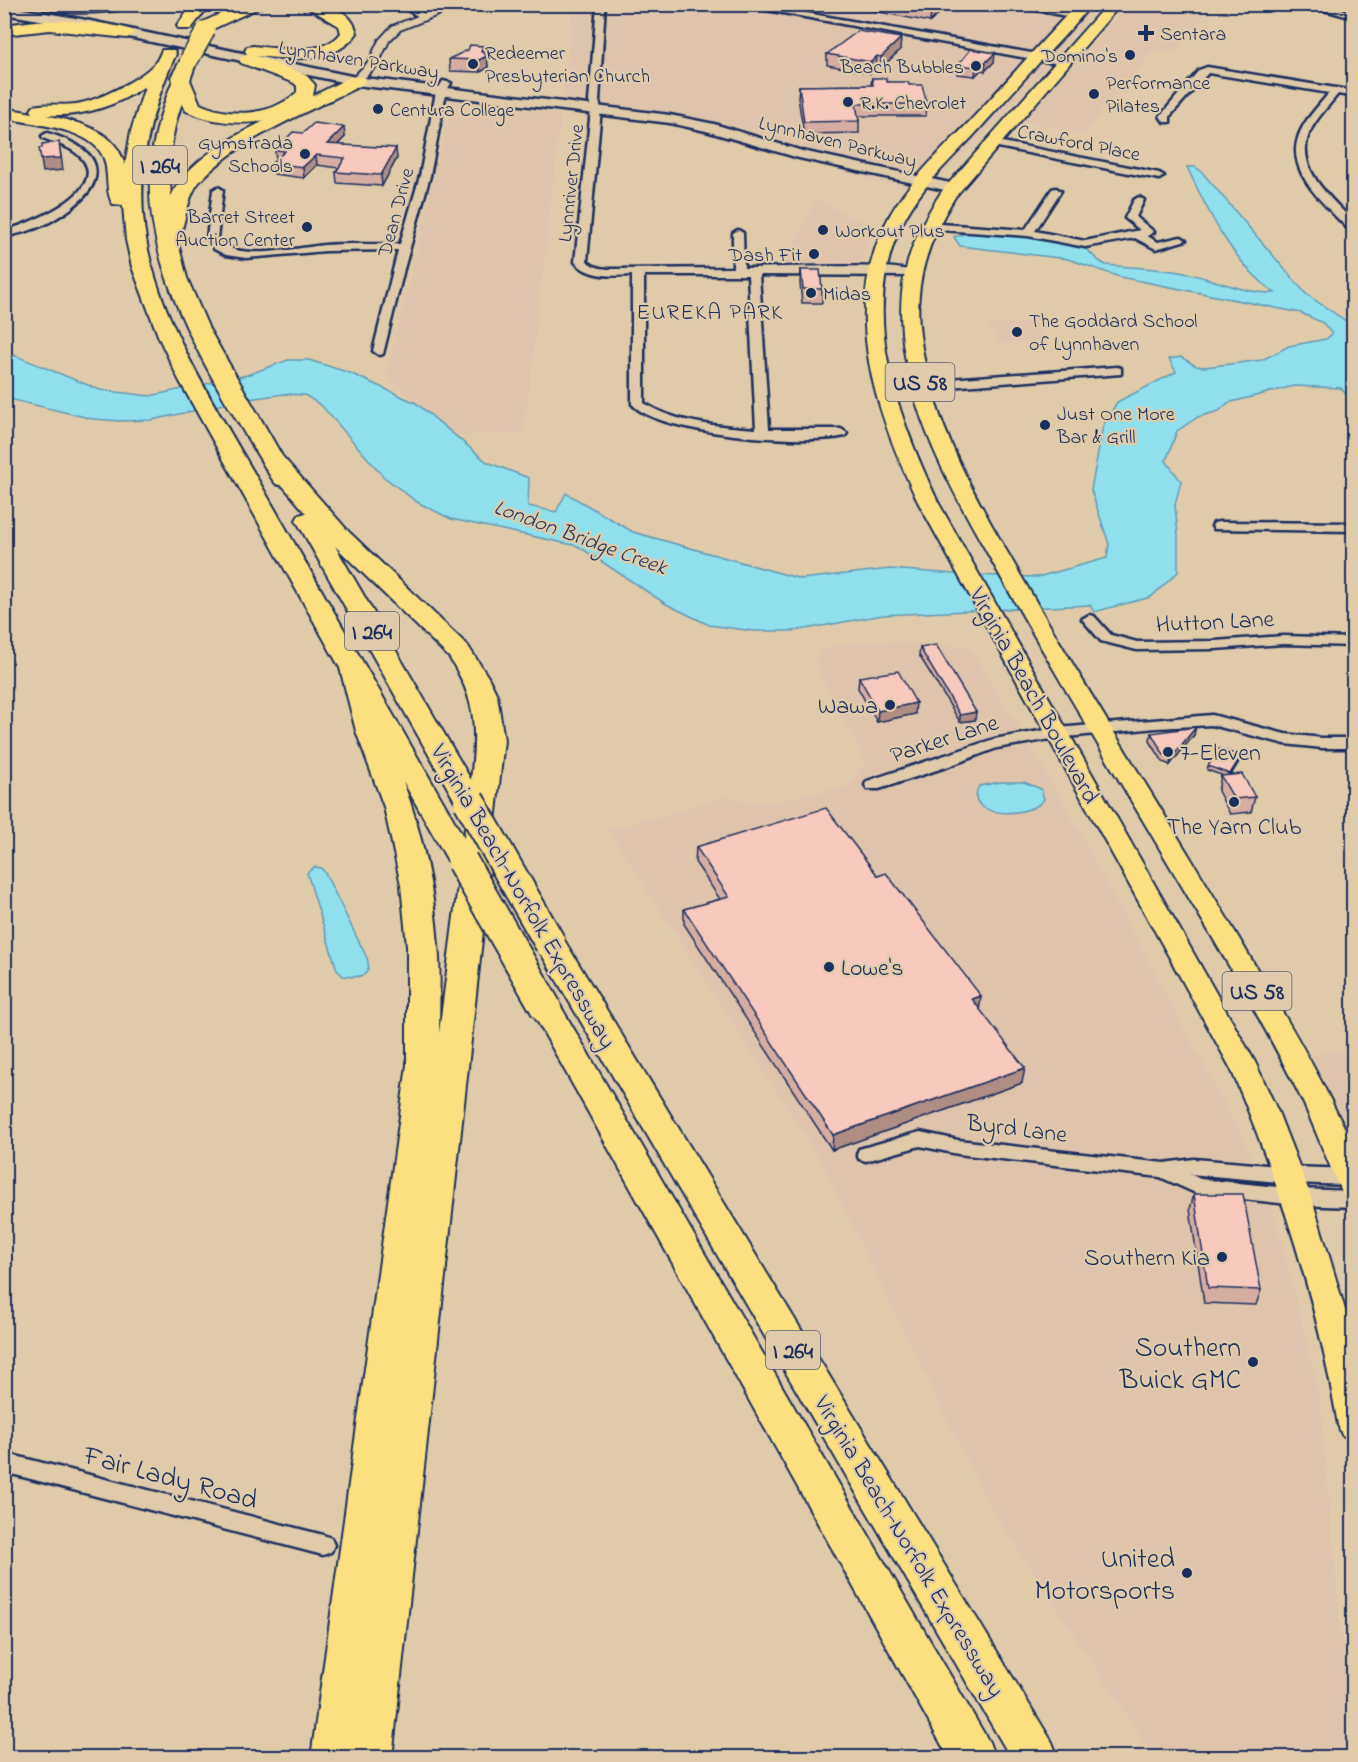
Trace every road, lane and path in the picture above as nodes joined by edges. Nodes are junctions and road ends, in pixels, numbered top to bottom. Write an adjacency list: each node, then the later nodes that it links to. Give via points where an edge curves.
1 (127, 4): 14 (highway)
2 (202, 4): 26 (highway, Virginia Beach-Norfolk Expressway / I 264)
3 (227, 4): 21 (highway, Virginia Beach-Norfolk Expressway / I 264)
4 (260, 4): 21 (highway)
5 (310, 4): 24 (highway, via 347,24 350,33 344,42 301,54)
6 (336, 4): 28 (highway, via 364,27 361,40 331,61 333,66)
7 (401, 4): 19 (street)
8 (462, 4): 19 (street)
9 (601, 4): 34 (street)
10 (738, 4): 25 (street)
11 (1012, 4): 16 (street)
12 (1115, 4): 27 (main road, Virginia Beach Boulevard / US 58)
13 (1305, 4): 18 (street)
14 (31, 8): 15 (main road, Lynnhaven Parkway); 17 (highway); 20 (highway); 23 (main road, Lynnhaven Parkway)
15 (4, 10)
16 (1080, 10): 25 (main road, Virginia Beach Boulevard / US 58)
17 (71, 12): 24 (main road, Lynnhaven Parkway)
18 (1353, 15)
19 (424, 16): 28 (street, via 389,34 374,62)
20 (4, 20)
21 (208, 28): 29 (highway, Virginia Beach-Norfolk Expressway / I 264, bridge)
22 (4, 30): 23 (highway, via 54,25)
23 (127, 33): 24 (main road, Lynnhaven Parkway)
24 (245, 55): 28 (main road, Lynnhaven Parkway); 28 (main road, Lynnhaven Parkway); 29 (highway, via 300,79 306,85 306,93 292,105 274,112 224,118 192,107)
25 (1036, 57): 27 (street); 40 (main road, Virginia Beach Boulevard / US 58)
26 (165, 59): 33 (highway, via 116,98 102,103 46,110); 45 (highway, Virginia Beach-Norfolk Expressway / I 264, via 147,100 136,142)
27 (1065, 62): 38 (main road, Virginia Beach Boulevard / US 58)
28 (354, 75): 30 (main road, Lynnhaven Parkway); 54 (highway, via 216,157 188,182 176,204)
29 (180, 77): 54 (highway, Virginia Beach-Norfolk Expressway / I 264, via 166,118 160,162 160,198)
30 (444, 88): 34 (main road, Lynnhaven Parkway); 53 (street, Dean Drive)
31 (1336, 91): 32 (street); 36 (street, via 1203,71 1165,116); 47 (street, via 1311,122 1300,149 1314,183)
32 (1353, 94)
33 (4, 102)
34 (595, 105): 40 (main road, Lynnhaven Parkway, via 686,122 799,154); 56 (street, Lynnriver Drive, via 581,262 597,271)
35 (4, 113): 45 (highway, via 54,123 107,145 113,158 120,203)
36 (1167, 120)
37 (47, 136): 50 (street, via 82,152 92,162 93,177 87,189 61,210 34,225)
38 (992, 143): 39 (street, Crawford Place); 41 (main road, Virginia Beach Boulevard / US 58)
39 (1159, 176)
40 (926, 178): 41 (main road, Lynnhaven Parkway); 55 (main road, Virginia Beach Boulevard / US 58, via 892,227)
41 (957, 184): 46 (main road, Virginia Beach Boulevard / US 58)
42 (218, 190): 53 (street, via 212,238 222,249 268,255 325,248)
43 (1056, 191): 49 (street)
44 (1139, 200): 51 (street, via 1130,218 1149,232)
45 (133, 214): 70 (highway, Virginia Beach-Norfolk Expressway / I 264, via 147,281 190,380)
46 (927, 226): 49 (street); 59 (main road, Virginia Beach Boulevard / US 58)
47 (1353, 228)
48 (738, 233): 57 (street)
49 (1028, 233): 51 (street, via 1085,244)
50 (4, 234)
51 (1138, 235): 52 (street, via 1156,246)
52 (1181, 240)
53 (405, 247): 60 (street, Dean Drive)
54 (169, 255): 65 (highway, Virginia Beach-Norfolk Expressway / I 264, via 192,317)
55 (877, 271): 58 (street); 59 (street); 72 (main road, Virginia Beach Boulevard / US 58, via 874,336 889,408 921,488)
56 (638, 272): 57 (street); 64 (street, via 639,406 665,420)
57 (739, 272): 58 (street)
58 (753, 272): 64 (street)
59 (911, 273): 62 (main road, Virginia Beach Boulevard / US 58, via 910,326)
60 (379, 351)
61 (1117, 370): 62 (street)
62 (921, 385): 71 (main road, Virginia Beach Boulevard / US 58, via 942,447 966,495)
63 (840, 433): 64 (street)
64 (763, 434)
65 (274, 461): 82 (highway, via 340,537 459,652 483,695 490,740); 84 (highway, Virginia Beach-Norfolk Expressway / I 264, bridge, via 550,944)
66 (1220, 526): 67 (street)
67 (1353, 527)
68 (1089, 619): 69 (street, Hutton Lane, via 1106,638 1137,646 1283,640)
69 (1353, 642)
70 (353, 668): 81 (highway, via 370,732 398,807 416,885 423,946 423,1065); 83 (highway, Virginia Beach-Norfolk Expressway / I 264, bridge)
71 (1102, 729): 72 (street, Parker Lane); 73 (street, Parker Lane, via 1212,720 1285,739); 76 (main road, Virginia Beach Boulevard / US 58, via 1275,1022 1326,1121)
72 (1057, 734): 74 (street, Parker Lane, via 994,744); 77 (main road, Virginia Beach Boulevard / US 58, via 1245,1069)
73 (1353, 743)
74 (873, 785)
75 (866, 1154): 77 (street, Byrd Lane, via 920,1140 1164,1170 1198,1185)
76 (1353, 1185): 77 (street, Byrd Lane)
77 (1293, 1186): 78 (main road, Virginia Beach Boulevard / US 58, via 1320,1269)
78 (1353, 1425)
79 (4, 1462): 80 (street, Fair Lady Road)
80 (323, 1545)
81 (333, 1758)
82 (370, 1758)
83 (973, 1758)
84 (1036, 1758)

